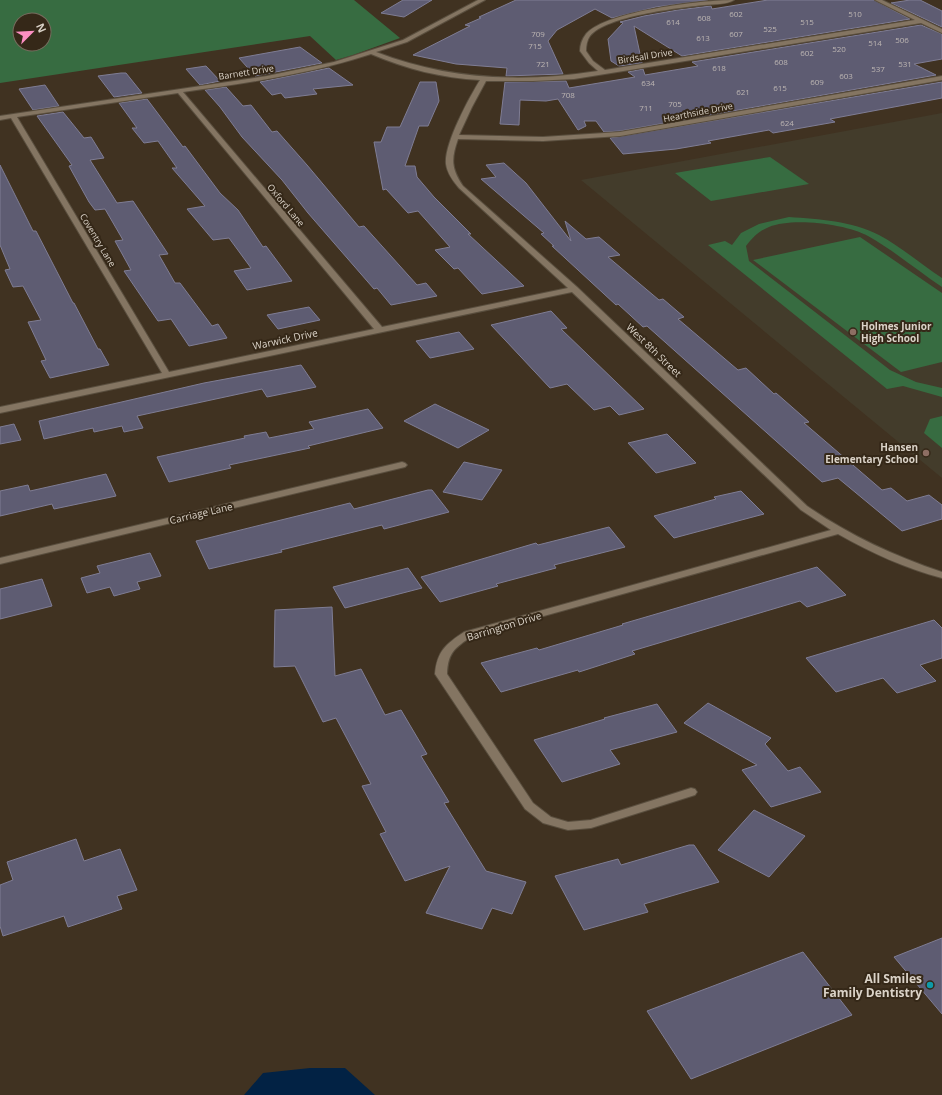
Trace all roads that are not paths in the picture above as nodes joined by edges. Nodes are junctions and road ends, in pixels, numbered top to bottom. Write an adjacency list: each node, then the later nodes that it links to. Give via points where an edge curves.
1 (482, 0): 6 (street, Barnett Drive, via 405,41)
2 (731, 0): 7 (street, via 646,13 602,25 589,34 583,51)
3 (878, 0): 4 (street)
4 (921, 21): 5 (street); 7 (street, Birdsall Drive)
5 (942, 31)
6 (373, 52): 9 (street, Birdsall Drive, via 422,70); 10 (street, Barnett Drive, via 291,74)
7 (603, 72): 9 (street, Birdsall Drive, via 539,80)
8 (942, 78): 13 (street, Hearthside Drive, via 620,134 543,139)
9 (484, 79): 13 (street, West 8th Street)
10 (179, 91): 11 (street, Barnett Drive); 15 (street, Oxford Lane)
11 (13, 116): 12 (street, Barnett Drive); 16 (street, Coventry Lane)
12 (0, 118)
13 (455, 137): 14 (street, West 8th Street, via 448,161 461,187)
14 (574, 289): 15 (street, Warwick Drive); 19 (street, West 8th Street, via 804,508)
15 (380, 330): 16 (street, Warwick Drive)
16 (167, 375): 17 (street, Warwick Drive)
17 (0, 410)
18 (402, 465): 20 (street, Carriage Lane)
19 (838, 531): 21 (street, West 8th Street, via 898,561); 22 (street, Barrington Drive, via 468,634 451,645 442,659 441,674 529,806 547,820 568,826 591,824)
20 (0, 561)
21 (942, 575)
22 (691, 792)

